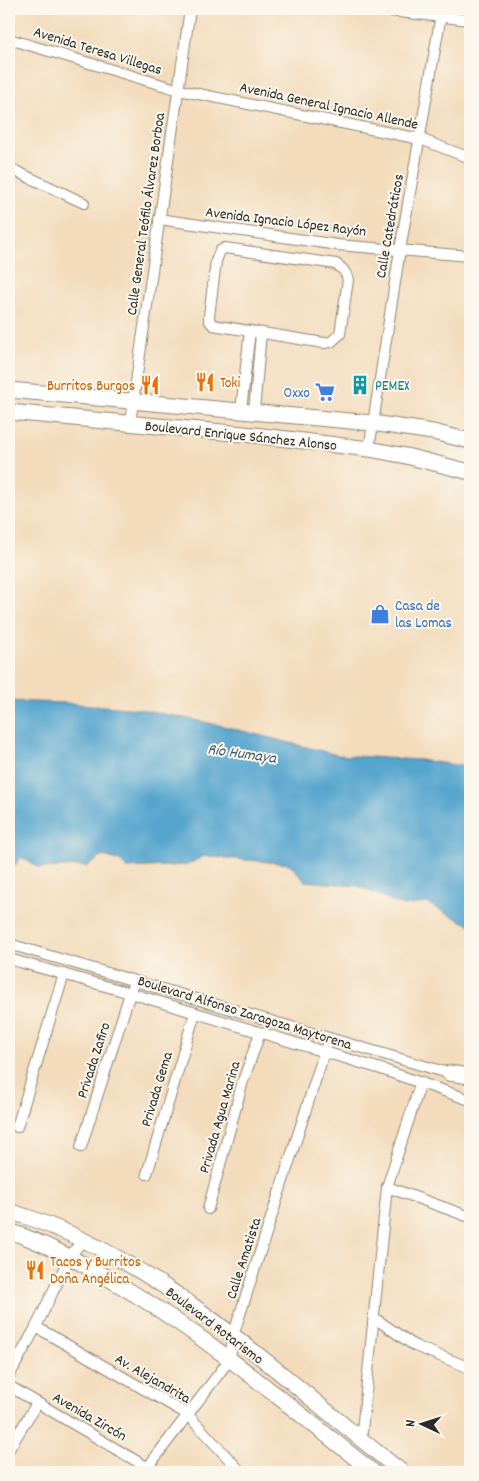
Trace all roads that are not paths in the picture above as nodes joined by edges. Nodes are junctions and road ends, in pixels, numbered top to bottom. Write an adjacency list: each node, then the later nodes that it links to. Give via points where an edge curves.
1 (190, 9): 6 (street, Calle General Teófilo Álvarez Borboa)
2 (372, 9): 3 (street)
3 (442, 13): 4 (street); 7 (street, Calle Catedráticos)
4 (470, 20)
5 (9, 39): 6 (street, Avenida Teresa Villegas)
6 (179, 90): 7 (street, Avenida General Ignacio Allende); 11 (street, Calle General Teófilo Álvarez Borboa)
7 (420, 139): 8 (street, Avenida General Ignacio Allende); 12 (street, Calle Catedráticos)
8 (470, 158)
9 (9, 168): 10 (street)
10 (84, 203)
11 (159, 219): 12 (street, Avenida Ignacio López Rayón, via 338,245); 17 (street, Calle General Teófilo Álvarez Borboa)
12 (400, 250): 13 (street, Avenida Ignacio López Rayón); 21 (street, Calle Catedráticos)
13 (470, 256)
14 (250, 331): 15 (street); 15 (street, via 213,326 209,320 220,251 225,248 336,264 342,268 348,280 340,334 336,340 324,343); 18 (street)
15 (262, 332): 18 (street)
16 (9, 390): 17 (main road, Boulevard Enrique Sánchez Alonso)
17 (133, 400): 18 (main road, Boulevard Enrique Sánchez Alonso); 20 (street, Calle General Teófilo Álvarez Borboa)
18 (248, 411): 21 (main road, Boulevard Enrique Sánchez Alonso)
19 (9, 412): 20 (main road, Boulevard Enrique Sánchez Alonso)
20 (130, 423): 23 (main road, Boulevard Enrique Sánchez Alonso)
21 (372, 423): 22 (main road, Boulevard Enrique Sánchez Alonso, via 433,432); 23 (street, Calle Catedráticos)
22 (470, 442)
23 (369, 449): 24 (main road, Boulevard Enrique Sánchez Alonso)
24 (470, 472)
25 (9, 944): 28 (street, Boulevard Alfonso Zaragoza Maytorena)
26 (9, 959): 27 (street, Boulevard Alfonso Zaragoza Maytorena)
27 (64, 974): 29 (street, Boulevard Alfonso Zaragoza Maytorena); 38 (street)
28 (133, 982): 29 (street, Privada Zafiro); 32 (street, Boulevard Alfonso Zaragoza Maytorena)
29 (130, 993): 30 (street, Boulevard Alfonso Zaragoza Maytorena); 39 (street, Privada Zafiro)
30 (195, 1013): 31 (street, Boulevard Alfonso Zaragoza Maytorena); 40 (street, Privada Gema)
31 (260, 1033): 33 (street, Boulevard Alfonso Zaragoza Maytorena); 42 (street, Privada Agua Marina, via 243,1081)
32 (329, 1038): 33 (street, Calle Amatista); 34 (street, Boulevard Alfonso Zaragoza Maytorena)
33 (325, 1052): 36 (street, Boulevard Alfonso Zaragoza Maytorena); 50 (street, Calle Amatista)
34 (448, 1073): 35 (main road)
35 (470, 1078)
36 (421, 1082): 37 (street, Boulevard Alfonso Zaragoza Maytorena); 41 (street)
37 (470, 1100)
38 (17, 1127)
39 (81, 1147)
40 (147, 1174)
41 (387, 1187): 44 (street); 48 (street)
42 (208, 1209)
43 (9, 1211): 46 (main road, Boulevard Rotarismo)
44 (470, 1217)
45 (9, 1231): 47 (main road, Boulevard Rotarismo)
46 (83, 1240): 47 (street); 50 (main road, Boulevard Rotarismo, via 167,1288)
47 (70, 1256): 49 (street); 51 (main road, Boulevard Rotarismo, via 134,1293)
48 (373, 1317): 52 (street, via 415,1346); 57 (street)
49 (36, 1327): 53 (street); 56 (street, Av. Alejandrita)
50 (233, 1336): 51 (street, Calle Amatista); 57 (main road, Boulevard Rotarismo)
51 (230, 1358): 56 (street, Calle Amatista); 61 (main road, Boulevard Rotarismo)
52 (470, 1368)
53 (9, 1376)
54 (9, 1386): 55 (street, Avenida Zircón)
55 (37, 1403): 58 (street); 59 (street, Avenida Zircón)
56 (187, 1414): 59 (street, Calle Amatista); 60 (street, Av. Alejandrita)
57 (361, 1441): 62 (main road, Boulevard Rotarismo)
58 (9, 1449)
59 (152, 1470)
60 (241, 1472)
61 (373, 1472)
62 (402, 1472)

